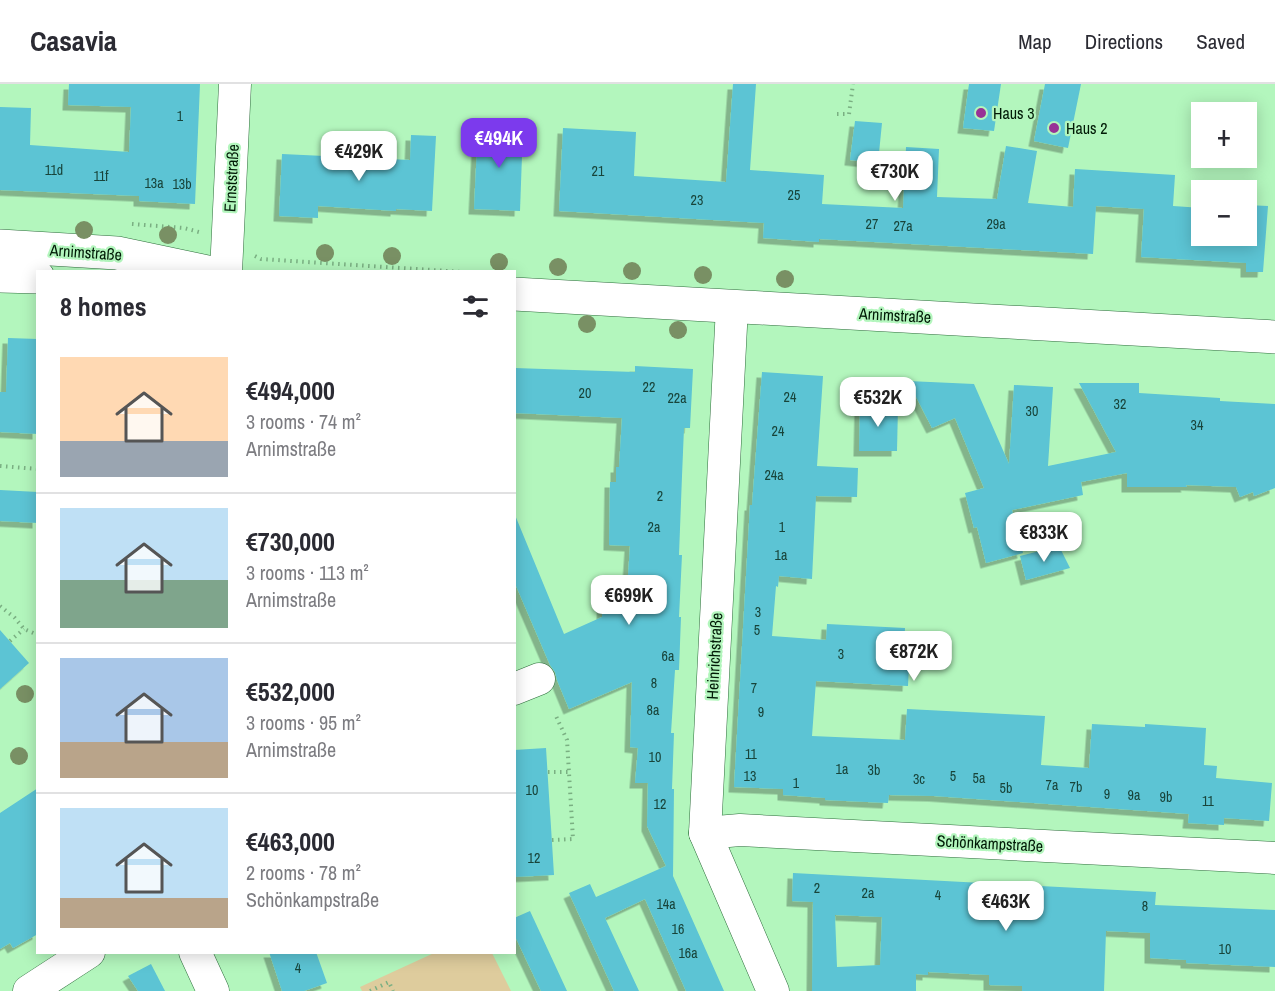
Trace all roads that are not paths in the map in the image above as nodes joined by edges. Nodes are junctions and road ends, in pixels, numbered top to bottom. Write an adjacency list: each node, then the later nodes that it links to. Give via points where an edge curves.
1 (235, 84): 4 (street, Ernststraße)
2 (0, 246): 3 (main road, Arnimstraße, via 117,253)
3 (198, 270)
4 (226, 270)
5 (0, 276): 6 (main road, Arnimstraße)
6 (36, 277)
7 (516, 294): 8 (main road, Arnimstraße)
8 (732, 307): 9 (main road, Arnimstraße); 10 (street, Heinrichstraße)
9 (1275, 337)
10 (705, 833): 11 (street, Schönkampstraße, via 740,830); 16 (street, Heinrichstraße)
11 (1275, 858)
12 (86, 954): 14 (street)
13 (196, 954): 15 (street)
14 (29, 991)
15 (213, 991)
16 (773, 991)

